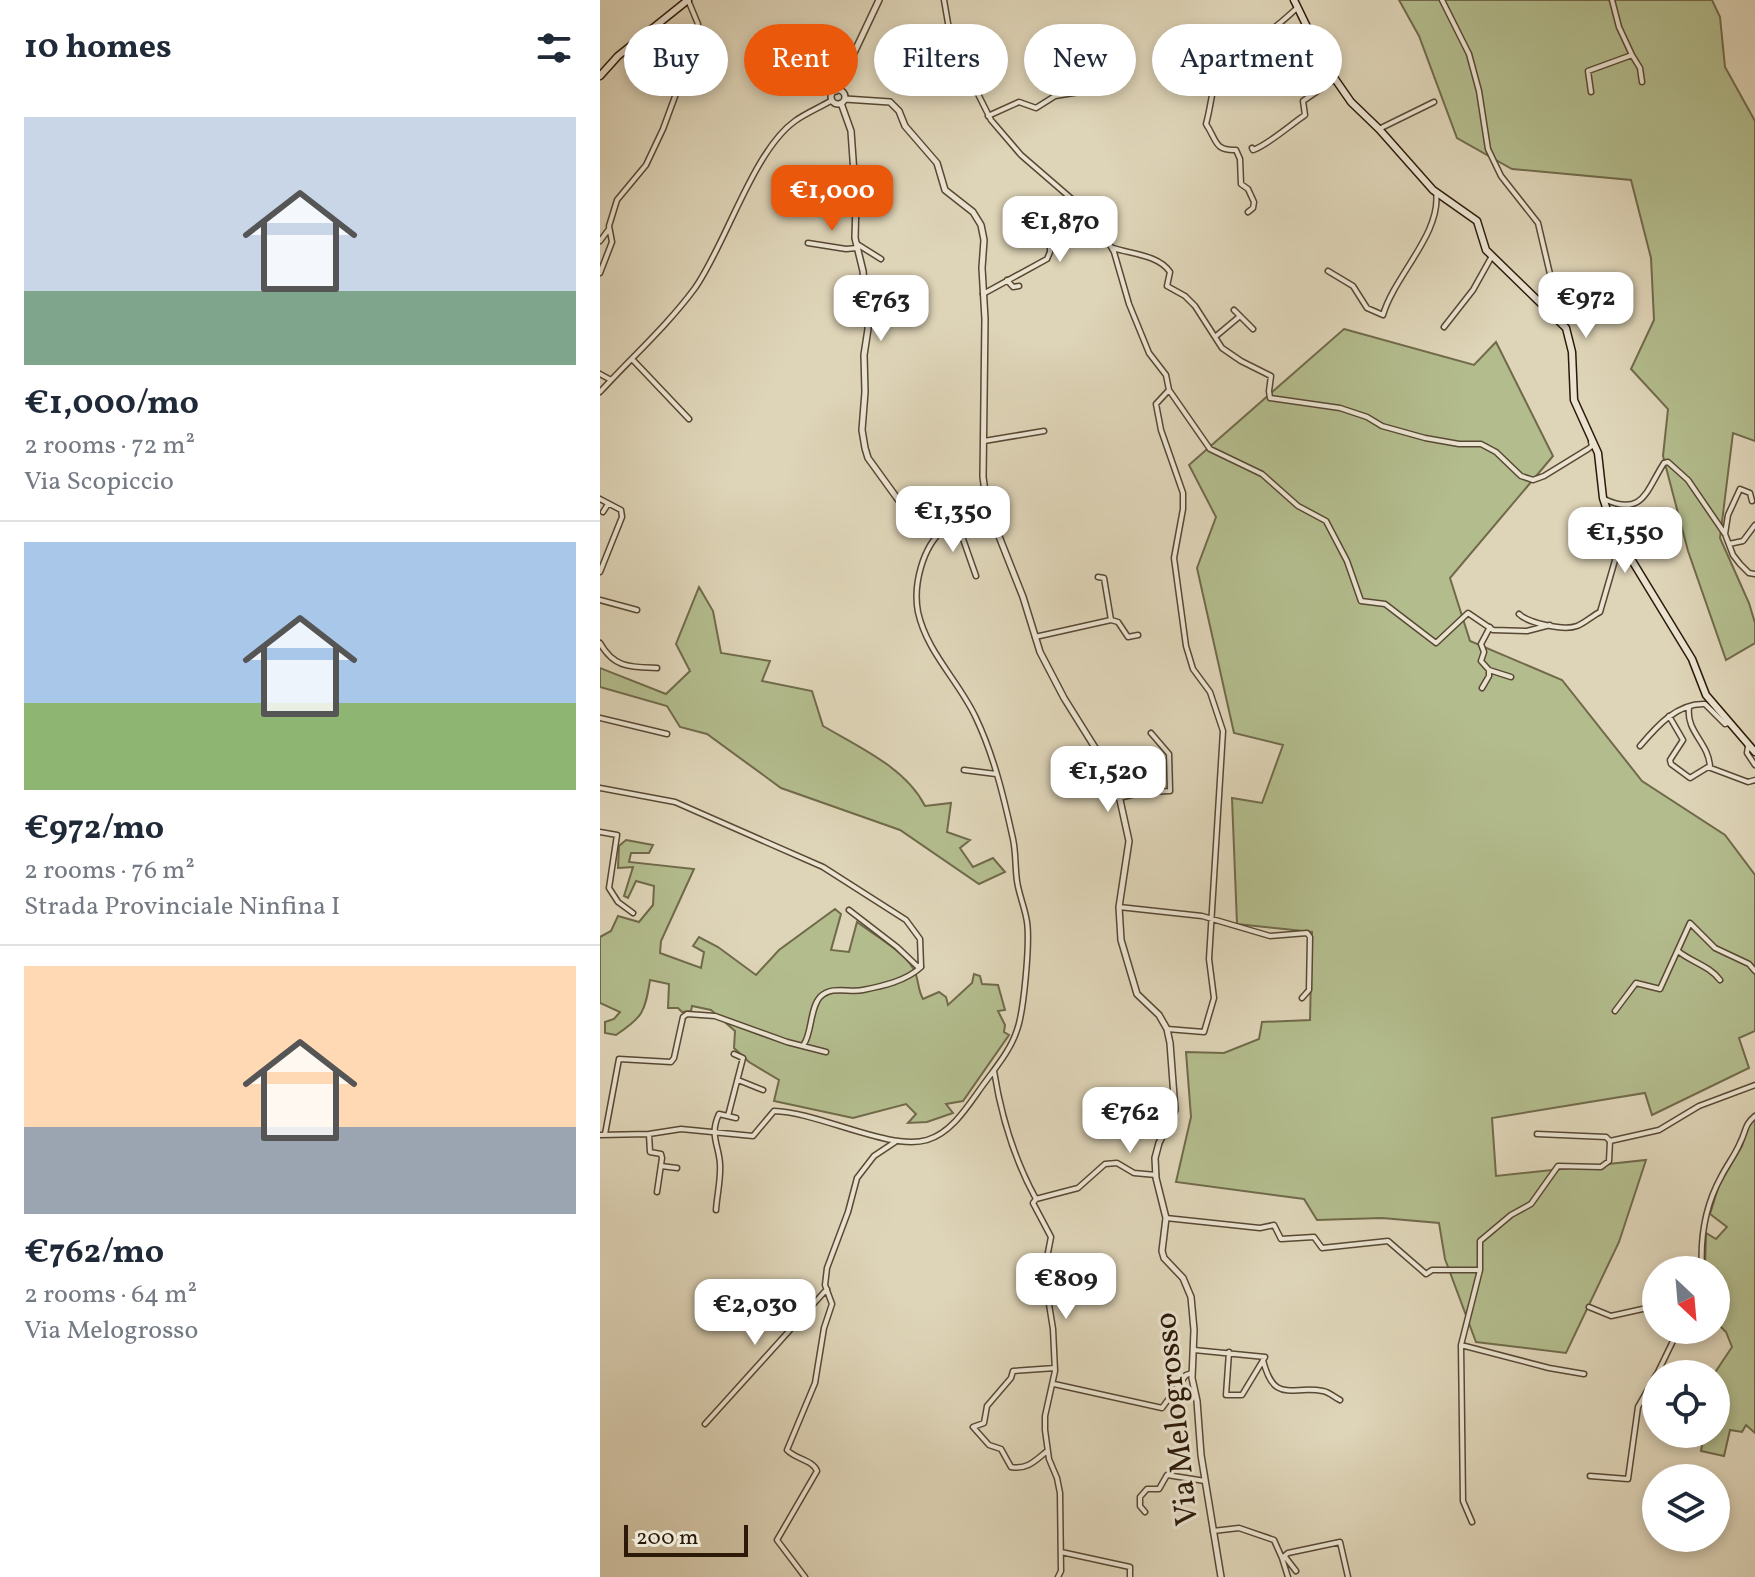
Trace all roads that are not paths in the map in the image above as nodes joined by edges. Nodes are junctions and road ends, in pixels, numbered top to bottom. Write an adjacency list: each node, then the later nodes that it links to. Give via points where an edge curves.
1 (688, 0): 10 (main road); 26 (street, via 698,34 663,129 646,165 617,200)
2 (879, 0): 8 (street)
3 (944, 0): 21 (street, via 959,56)
4 (1442, 0): 36 (street, via 1469,54 1488,149 1501,176 1538,223)
5 (1612, 0): 9 (street)
6 (1296, 4): 7 (main road); 25 (street, via 1269,31 1226,58 1218,71 1206,124 1217,144 1239,156 1240,181 1254,205)
7 (1306, 24)
8 (858, 44)
9 (1632, 55): 11 (street); 13 (street, via 1588,71)
10 (600, 76)
11 (1642, 82)
12 (1342, 89): 22 (main road)
13 (1591, 92)
14 (834, 96): 18 (street)
15 (843, 96): 19 (street)
16 (1055, 96): 21 (street, via 1036,108 1019,102)
17 (1310, 96): 23 (street, via 1303,101 1305,115 1264,146)
18 (832, 100): 19 (street); 45 (street, via 793,121 774,143 697,285)
19 (843, 101): 30 (street, via 851,131); 39 (street, via 890,102 937,163 945,190 973,212 984,240)
20 (1434, 102): 22 (street)
21 (988, 116): 31 (street, via 1021,155 1095,219)
22 (1379, 129): 24 (main road)
23 (1252, 148)
24 (1436, 192): 32 (main road, via 1477,221); 34 (street, via 1435,215 1383,315 1367,308 1353,286)
25 (1248, 212)
26 (609, 229): 27 (street); 35 (street, via 612,242)
27 (600, 241)
28 (1031, 241): 37 (street, via 1035,235 1050,243 1047,259)
29 (808, 243): 30 (street)
30 (856, 246): 33 (street); 62 (street, via 868,329 862,430 868,458 902,505)
31 (1111, 247): 44 (street, via 1166,266 1167,286 1195,306); 48 (street, via 1129,304)
32 (1492, 256): 42 (street); 52 (main road, via 1568,331 1574,400)
33 (881, 259)
34 (1328, 271)
35 (600, 273)
36 (1550, 274)
37 (1007, 280): 38 (street); 39 (street)
38 (1019, 286)
39 (983, 294): 53 (street)
40 (1234, 310): 41 (street)
41 (1240, 316): 43 (street); 44 (street)
42 (1444, 327)
43 (1253, 329)
44 (1215, 337): 52 (street, via 1222,348 1271,376 1270,398 1340,408 1425,438 1481,444 1533,480 1589,448)
45 (632, 359): 47 (street); 50 (street)
46 (600, 374): 47 (street)
47 (611, 380): 49 (street)
48 (1169, 390): 75 (street, via 1210,449 1262,474 1298,506 1326,521 1361,601 1385,604 1436,643 1468,613); 103 (street, via 1156,404 1183,493 1174,558 1186,646 1223,731)
49 (600, 392)
50 (689, 419)
51 (1044, 431): 53 (street)
52 (1593, 440): 54 (main road)
53 (984, 441): 59 (street)
54 (1603, 498): 63 (main road); 64 (street, via 1621,507 1634,504 1668,462 1688,480)
55 (600, 499): 57 (street)
56 (1752, 501): 64 (street, via 1750,493 1740,489)
57 (608, 504): 58 (street); 66 (street, via 621,510 622,517)
58 (603, 512)
59 (990, 513): 60 (street); 77 (street)
60 (957, 522): 62 (street); 68 (street)
61 (1755, 525): 65 (street, via 1743,541)
62 (944, 529): 95 (street, via 923,562 916,598 919,615 933,650 977,719)
63 (1614, 531): 74 (street, via 1618,550 1600,612 1577,626); 86 (main road, via 1692,659 1706,695)
64 (1725, 534): 65 (street)
65 (1729, 544): 67 (street, via 1740,564)
66 (600, 572)
67 (1755, 574)
68 (976, 576)
69 (1098, 577): 73 (street, via 1104,578)
70 (600, 600): 71 (street)
71 (637, 610)
72 (1519, 614): 74 (street)
73 (1111, 620): 76 (street, via 1128,637); 77 (street)
74 (1550, 625): 75 (street, via 1511,632)
75 (1490, 627): 80 (street, via 1481,644 1481,661)
76 (1138, 635)
77 (1035, 637): 98 (street)
78 (600, 643): 79 (street, via 608,658 629,667)
79 (657, 668)
80 (1489, 670): 81 (street); 82 (street)
81 (1511, 677)
82 (1482, 688)
83 (1689, 708): 84 (street); 86 (street, via 1705,704); 93 (street, via 1691,729 1709,755)
84 (1669, 716): 90 (street); 93 (street, via 1683,740 1671,764 1690,778)
85 (600, 718): 88 (street)
86 (1728, 723): 89 (main road)
87 (1151, 733): 98 (street, via 1169,754 1170,791)
88 (667, 734)
89 (1749, 745): 91 (main road); 92 (street, via 1747,753)
90 (1640, 746)
91 (1755, 752)
92 (1755, 765)
93 (1710, 768): 96 (street)
94 (964, 770): 95 (street)
95 (996, 774): 114 (street, via 1027,925 1019,1027)
96 (1755, 780)
97 (600, 788): 105 (street, via 675,802 823,867 906,920 920,939)
98 (1119, 798): 100 (street, via 1129,841)
99 (600, 832): 102 (street, via 617,835 609,888)
100 (1119, 907): 103 (street); 110 (street, via 1121,940 1137,994)
101 (849, 910): 105 (street)
102 (633, 913)
103 (1213, 918): 108 (street, via 1270,936 1307,933 1309,990); 110 (street, via 1209,959 1214,998 1204,1032)
104 (1678, 951): 106 (street, via 1690,923 1715,948); 107 (street); 109 (street, via 1660,989 1636,983)
105 (921, 966): 111 (street, via 911,976 859,991 828,992 818,999 807,1043)
106 (1755, 971)
107 (1720, 980)
108 (1302, 998)
109 (1615, 1011)
110 (1167, 1029): 129 (street, Via Melogrosso, via 1176,1104 1159,1143)
111 (802, 1045): 112 (street); 122 (street, via 715,1016 687,1014 671,1062 619,1059)
112 (826, 1052)
113 (734, 1054): 115 (street, via 743,1058)
114 (994, 1071): 126 (street, via 940,1134 925,1141); 131 (street, via 1011,1143)
115 (738, 1080): 117 (street); 118 (street)
116 (1755, 1085): 125 (street, via 1699,1106 1659,1130)
117 (763, 1090)
118 (728, 1116): 120 (street); 121 (street, via 719,1114)
119 (1755, 1116): 134 (street, via 1745,1125 1710,1202)
120 (736, 1118)
121 (714, 1132): 123 (street, via 681,1129); 126 (street, via 753,1136 769,1114 782,1111); 132 (street, via 720,1162)
122 (602, 1134): 123 (street)
123 (649, 1134): 127 (street, via 650,1152 661,1154)
124 (1537, 1134): 125 (street)
125 (1610, 1141): 135 (street, via 1609,1161 1601,1167 1558,1166 1531,1204 1480,1241)
126 (895, 1142): 136 (street, via 874,1156 857,1178 827,1268)
127 (661, 1166): 128 (street); 130 (street)
128 (677, 1168)
129 (1156, 1175): 131 (street, via 1105,1164 1078,1188); 133 (street, Via Melogrosso)
130 (657, 1192)
131 (1036, 1199): 143 (street, via 1033,1203 1051,1237 1044,1273)
132 (716, 1210)
133 (1166, 1218): 135 (street, via 1274,1225 1281,1239 1314,1237 1322,1248 1388,1241 1426,1274); 140 (street, Via Melogrosso, via 1162,1251 1191,1297)
134 (1702, 1256)
135 (1480, 1270): 139 (street)
136 (827, 1289): 149 (street); 159 (street, via 832,1304 815,1383 787,1450 814,1464 817,1471 777,1540)
137 (1589, 1307): 138 (street, via 1611,1316)
138 (1642, 1309)
139 (1461, 1345): 145 (street); 154 (street, via 1463,1501)
140 (1194, 1350): 141 (street); 144 (street, Via Melogrosso)
141 (1229, 1352): 142 (street); 142 (street, via 1226,1395 1242,1395)
142 (1263, 1360): 147 (street, via 1274,1384 1292,1393 1325,1391)
143 (1055, 1368): 146 (street); 150 (street, via 1013,1371 987,1406 984,1423 973,1427 989,1445 1001,1449 1011,1467 1022,1469)
144 (1192, 1373): 146 (street, via 1162,1408); 152 (street, Via Melogrosso)
145 (1584, 1374)
146 (1054, 1384): 150 (street, via 1045,1416)
147 (1340, 1400)
148 (1642, 1400): 151 (street, via 1628,1479)
149 (705, 1424)
150 (1047, 1451): 156 (street, via 1060,1493)
151 (1590, 1476)
152 (1205, 1481): 153 (street, via 1167,1475 1159,1489 1147,1489 1140,1497); 155 (street, Via Melogrosso)
153 (1145, 1512)
154 (1472, 1522)
155 (1213, 1531): 157 (street, via 1239,1528 1274,1540); 162 (street, Via Melogrosso)
156 (1061, 1552): 160 (street); 161 (street, via 1130,1567)
157 (1282, 1558): 158 (street); 163 (street); 164 (street, via 1340,1542)
158 (1296, 1571)
159 (805, 1577)
160 (1058, 1577)
161 (1130, 1577)
162 (1221, 1577)
163 (1288, 1577)
164 (1348, 1577)

